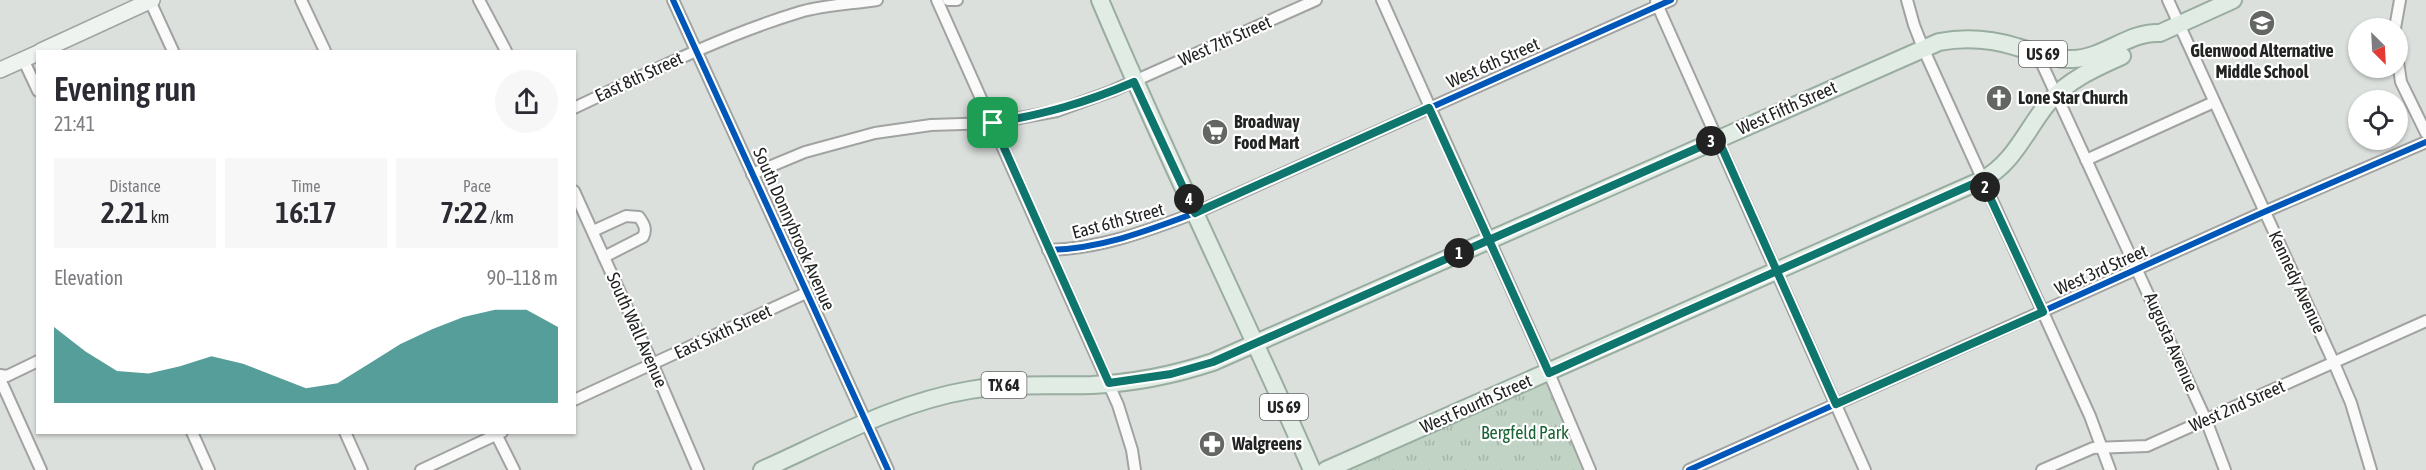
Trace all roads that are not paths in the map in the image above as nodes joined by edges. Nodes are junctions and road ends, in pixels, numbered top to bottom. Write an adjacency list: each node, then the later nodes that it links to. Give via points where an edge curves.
1 (151, 0): 22 (main road); 23 (street)
2 (301, 0): 24 (street)
3 (673, 0): 26 (street, South Donnybrook Avenue)
4 (877, 0): 26 (street, East 8th Street, via 802,12)
5 (937, 0): 38 (street)
6 (948, 0): 7 (street)
7 (957, 0)
8 (1100, 0): 32 (main road, US 69)
9 (1316, 0): 32 (street, West 7th Street)
10 (1382, 0): 37 (street)
11 (1671, 0): 17 (street, West 6th Street)
12 (1908, 0): 21 (street)
13 (2168, 0): 19 (street, Kennedy Avenue)
14 (2233, 0): 19 (main road, US 69)
15 (2400, 0): 18 (street)
16 (482, 1): 25 (street)
17 (1656, 3): 37 (street, West 6th Street); 40 (street)
18 (2397, 18)
19 (2179, 24): 20 (main road, US 69); 35 (street, Kennedy Avenue)
20 (2160, 33): 28 (main road, US 69, via 2148,32 2099,54 2080,58); 34 (main road, US 69, via 2153,41 2082,75)
21 (1923, 48): 28 (main road, US 69, via 1949,40 1975,39); 40 (main road, West Fifth Street / US 69); 44 (street)
22 (43, 50)
23 (173, 50)
24 (324, 50)
25 (506, 50)
26 (696, 50): 36 (street, East 8th Street); 43 (street, South Donnybrook Avenue)
27 (36, 53): 29 (main road)
28 (2037, 53): 34 (street, Augusta Avenue)
29 (23, 59): 30 (main road); 33 (street)
30 (0, 70)
31 (2400, 78): 39 (street)
32 (1134, 82): 38 (street, West 7th Street, via 1057,111); 47 (main road, US 69)
33 (36, 87)
34 (2056, 94): 42 (street, Augusta Avenue); 44 (main road, West Fourth Street / US 69, via 2011,156)
35 (2214, 102): 42 (street); 46 (street, Kennedy Avenue)
36 (576, 107)
37 (1429, 108): 47 (street, West 6th Street); 49 (street)
38 (993, 123): 43 (street, West 7th Street, via 931,125 876,133 804,152); 50 (street)
39 (2426, 133)
40 (1718, 139): 49 (main road, West Fifth Street / US 69); 53 (street)
41 (2426, 142): 46 (street, West 3rd Street)
42 (2086, 160): 52 (street, Augusta Avenue)
43 (752, 174): 54 (street, South Donnybrook Avenue)
44 (1982, 180): 53 (main road, West Fourth Street / US 69); 55 (street)
45 (576, 195): 48 (street, South Wall Avenue)
46 (2264, 212): 52 (street, West 3rd Street); 59 (street, Kennedy Avenue)
47 (1195, 213): 50 (street, East 6th Street, via 1113,241 1073,250); 57 (main road, US 69)
48 (592, 231): 51 (street, South Wall Avenue); 51 (street, via 626,216 639,217 644,224 643,237)
49 (1489, 240): 57 (main road, West Fifth Street / US 69); 61 (street)
50 (1048, 250): 63 (street)
51 (604, 256): 60 (street, South Wall Avenue)
52 (2138, 270): 55 (street, West 3rd Street); 66 (street, Augusta Avenue)
53 (1777, 271): 61 (main road, West Fourth Street / US 69); 65 (street)
54 (806, 294): 60 (street, East Sixth Street); 67 (street, South Donnybrook Avenue)
55 (2043, 312): 65 (street, West 3rd Street); 72 (street)
56 (2426, 321): 59 (street, West 2nd Street)
57 (1257, 343): 63 (main road, TX 64, via 1190,369); 82 (main road, US 69)
58 (36, 362): 62 (street)
59 (2334, 363): 66 (street, West 2nd Street); 90 (street, Kennedy Avenue)
60 (653, 364): 64 (street, East Sixth Street); 78 (street, South Wall Avenue)
61 (1549, 373): 83 (main road, West Fourth Street / US 69); 84 (street)
62 (0, 377): 73 (street)
63 (1109, 383): 67 (main road, TX 64, via 1023,384 968,390 927,400); 81 (street, via 1126,429)
64 (576, 399)
65 (1836, 404): 85 (street, West 3rd Street); 86 (street)
66 (2206, 420): 72 (street, West 2nd Street, via 2147,446); 89 (street, Augusta Avenue)
67 (866, 423): 79 (main road, TX 64); 80 (street, South Donnybrook Avenue)
68 (193, 434): 74 (street)
69 (346, 434): 75 (street)
70 (496, 434): 76 (street)
71 (498, 434): 77 (street)
72 (2103, 447): 87 (street, West 2nd Street); 88 (street)
73 (41, 470)
74 (209, 470)
75 (362, 470)
76 (421, 470)
77 (514, 470)
78 (698, 470)
79 (762, 470)
80 (888, 470)
81 (1135, 470)
82 (1312, 470)
83 (1326, 470)
84 (1590, 470)
85 (1689, 470)
86 (1864, 470)
87 (2042, 470)
88 (2110, 470)
89 (2225, 470)
90 (2371, 470)

